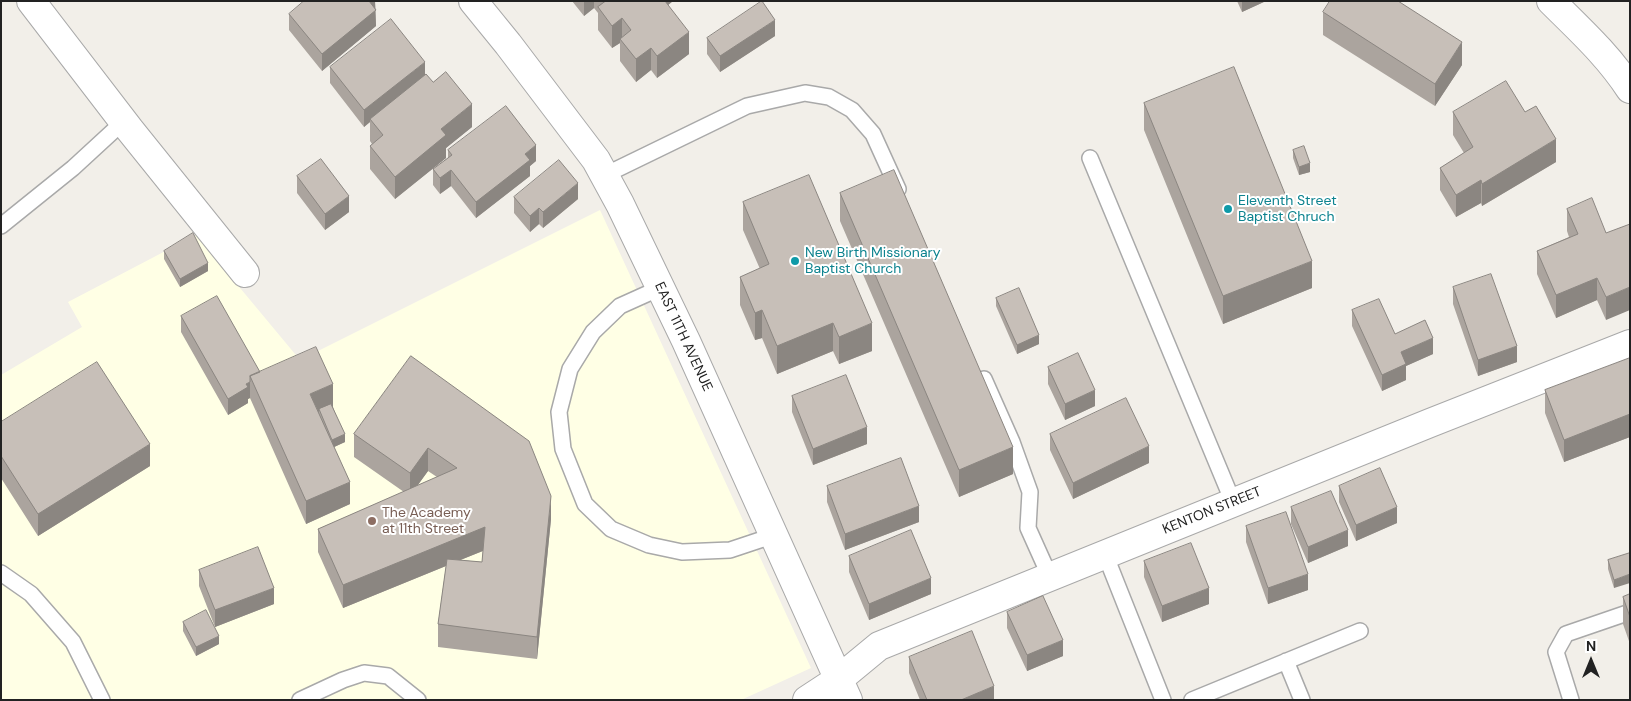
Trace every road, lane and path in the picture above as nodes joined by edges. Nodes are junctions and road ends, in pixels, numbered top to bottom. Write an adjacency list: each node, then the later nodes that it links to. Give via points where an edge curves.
1 (31, 1): 5 (street)
2 (473, 1): 7 (street, EAST 11TH AVENUE, via 544,90)
3 (1551, 1): 4 (street)
4 (1627, 80)
5 (123, 122): 9 (lane, via 74,168); 10 (street)
6 (1090, 158): 14 (lane)
7 (604, 175): 8 (lane, via 747,106 805,93 829,97 852,110 873,134); 11 (street, EAST 11TH AVENUE)
8 (906, 207)
9 (1, 226)
10 (245, 273)
11 (660, 288): 15 (street, EAST 11TH AVENUE); 15 (lane, via 620,306 593,332 570,369 559,412 563,449 585,504 611,529 648,546 682,552 730,550)
12 (1630, 344): 14 (street, KENTON STREET)
13 (979, 370): 18 (lane, via 1012,442 1030,492 1028,528)
14 (1232, 502): 16 (street, KENTON STREET)
15 (775, 535): 22 (street, EAST 11TH AVENUE)
16 (1104, 554): 18 (street, KENTON STREET); 27 (lane)
17 (1, 573): 23 (lane, via 31,594 73,642)
18 (1050, 577): 22 (street, KENTON STREET, via 879,646)
19 (1630, 612): 30 (lane, via 1566,634 1556,652)
20 (1360, 631): 21 (lane)
21 (1286, 661): 28 (lane); 29 (lane)
22 (844, 689): 26 (street, KENTON STREET)
23 (102, 700)
24 (300, 700): 25 (lane, via 364,673 388,676)
25 (418, 700)
26 (807, 700)
27 (1163, 700)
28 (1192, 700)
29 (1302, 700)
30 (1571, 700)

